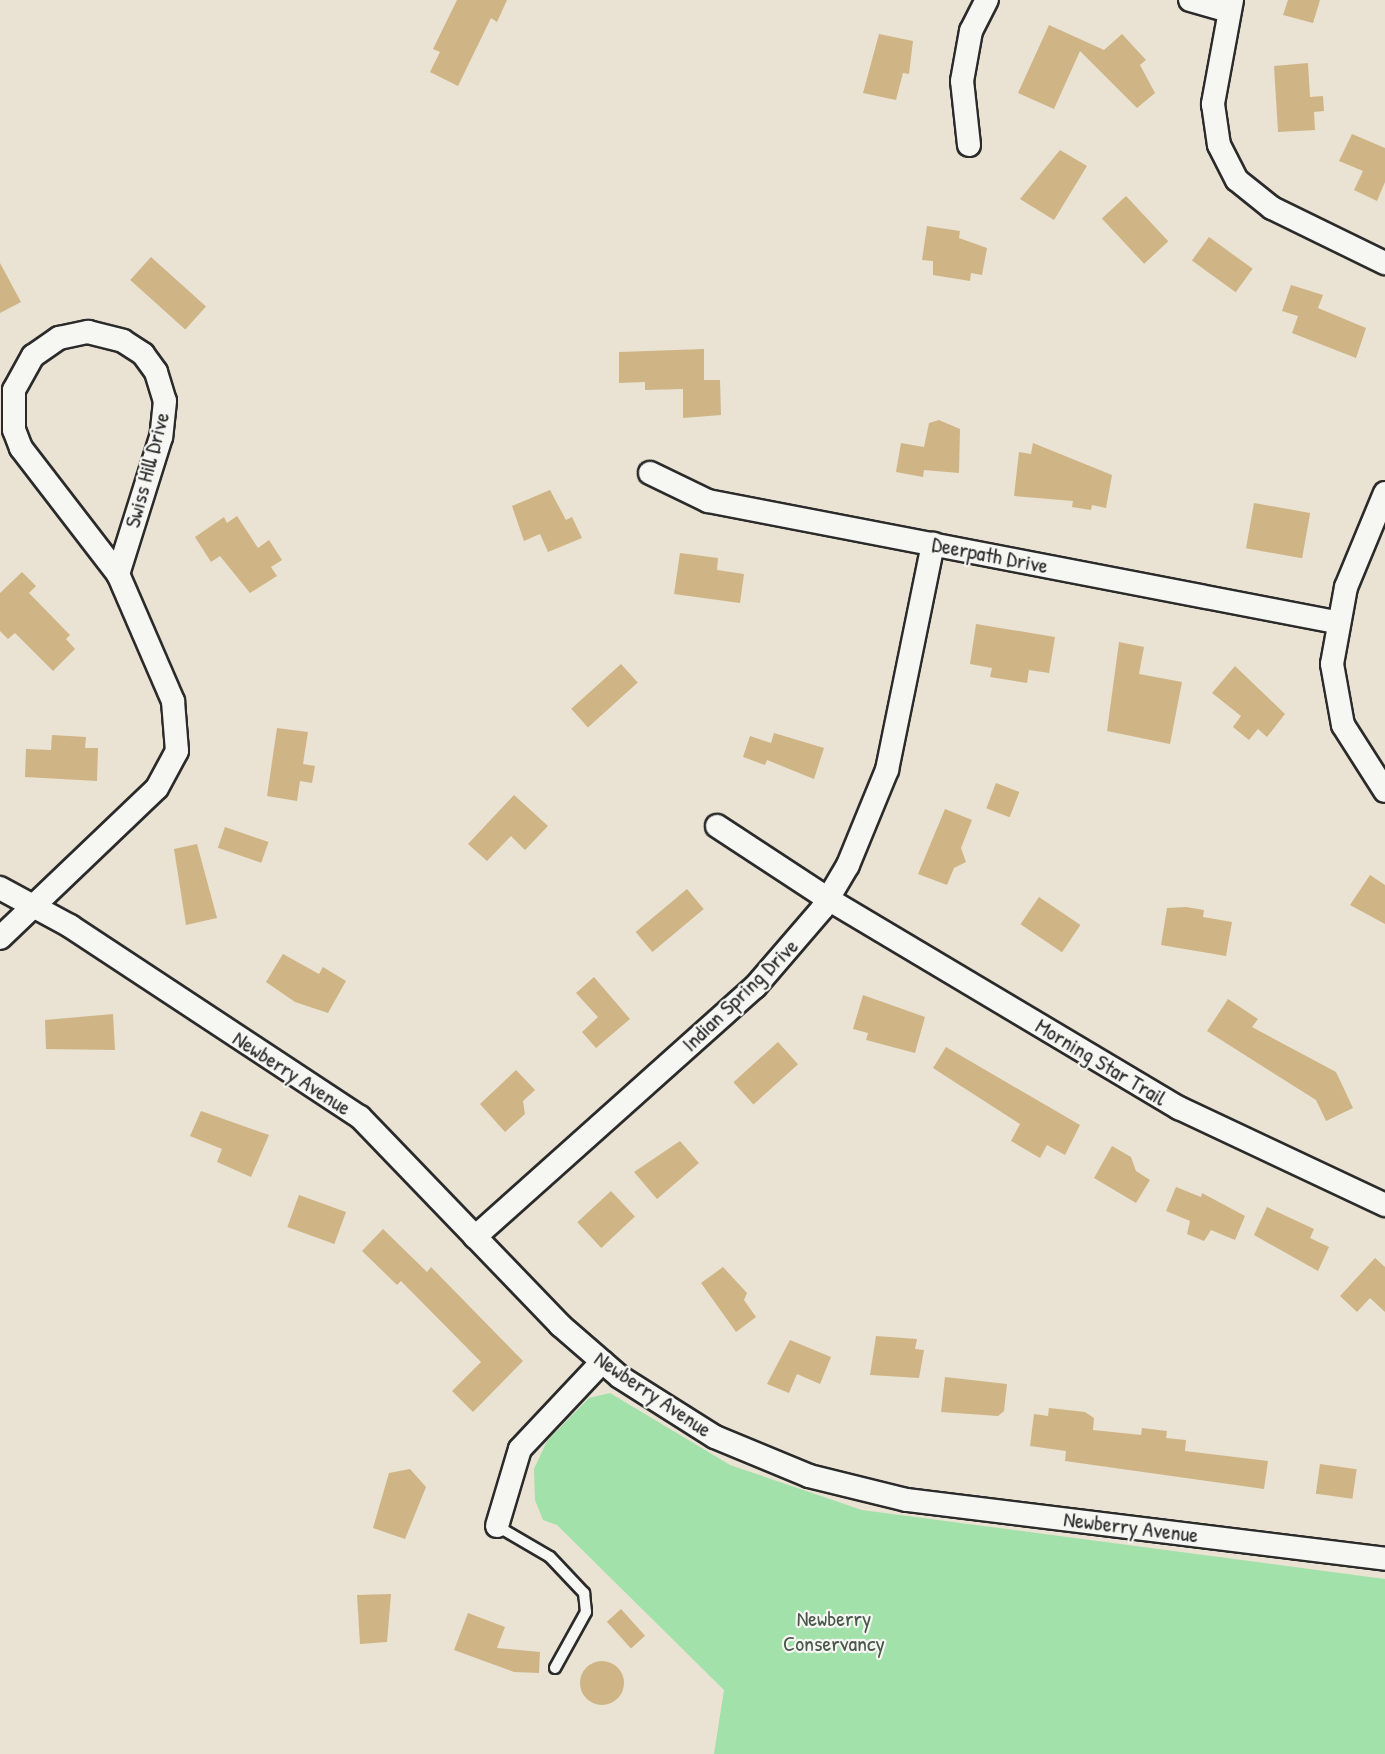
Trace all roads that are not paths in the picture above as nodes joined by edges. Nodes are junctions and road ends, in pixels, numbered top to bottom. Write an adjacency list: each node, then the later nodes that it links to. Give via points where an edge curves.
1 (987, 0): 4 (street, via 971,31 962,81)
2 (1190, 0): 3 (street)
3 (1230, 6): 5 (street, via 1213,104 1219,146 1237,180 1272,208)
4 (969, 146)
5 (1385, 263)
6 (650, 473): 8 (street, Deerpath Drive, via 708,501)
7 (1385, 493): 10 (street)
8 (933, 544): 10 (street, Deerpath Drive); 14 (street, Indian Spring Drive, via 887,770 870,819)
9 (118, 574): 9 (street, Swiss Hill Drive, via 160,437 165,401 156,372 133,348 104,334 72,334 45,346 22,371 11,407 14,430 21,448); 15 (street, Swiss Hill Drive, via 175,707 177,751 157,788)
10 (1335, 622): 11 (street, via 1332,664 1343,725)
11 (1385, 791)
12 (717, 826): 14 (street, Morning Star Trail)
13 (0, 888): 15 (street, Newberry Avenue)
14 (828, 899): 17 (street, Morning Star Trail, via 1179,1108); 18 (street, Indian Spring Drive, via 755,987)
15 (33, 906): 16 (street, Swiss Hill Drive); 18 (street, Newberry Avenue, via 360,1117)
16 (0, 938)
17 (1385, 1205)
18 (475, 1237): 19 (street, Newberry Avenue)
19 (602, 1362): 20 (street, via 520,1449); 21 (street, Newberry Avenue, via 715,1437 809,1476 863,1491)
20 (497, 1526): 22 (lane, via 549,1557 584,1593 583,1618)
21 (1385, 1559)
22 (555, 1668)

